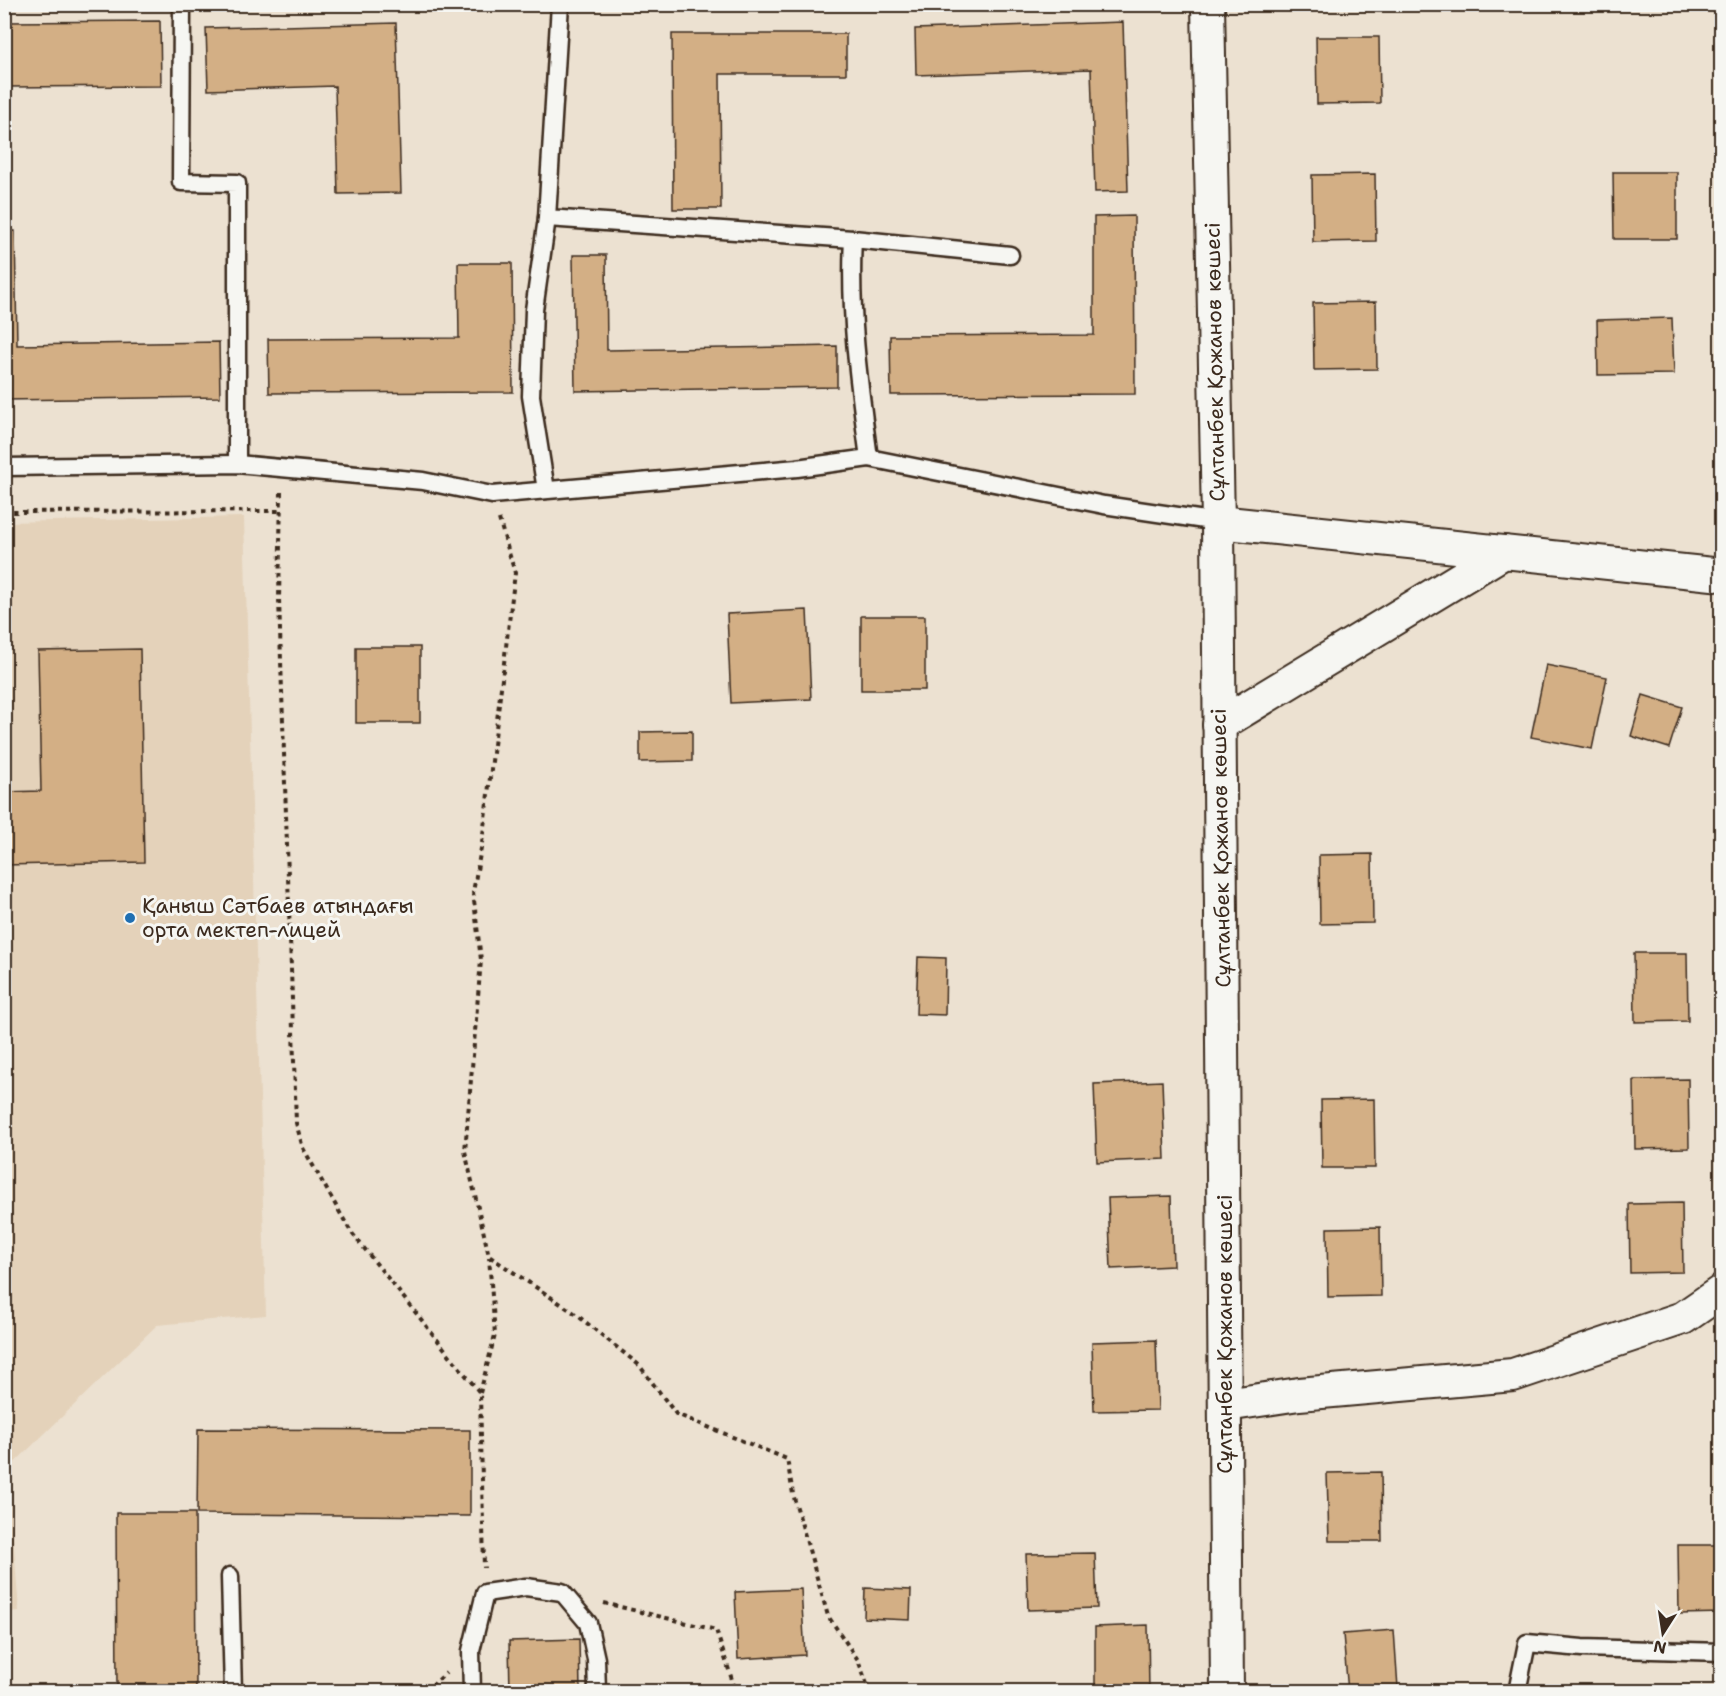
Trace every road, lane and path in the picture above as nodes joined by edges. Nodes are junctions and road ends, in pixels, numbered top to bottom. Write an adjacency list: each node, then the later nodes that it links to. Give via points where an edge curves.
1 (182, 4): 8 (lane, via 180,182 237,183)
2 (560, 4): 4 (lane)
3 (1208, 4): 15 (street, Сұлтанбек Қожанов көшесі)
4 (547, 218): 5 (lane); 11 (lane, via 534,309 531,396)
5 (853, 239): 6 (lane); 7 (lane, via 850,284 854,340)
6 (1010, 255)
7 (869, 458): 11 (lane); 15 (lane, via 1104,505)
8 (237, 464): 9 (lane); 10 (lane)
9 (4, 467)
10 (283, 467): 12 (lane, via 423,481); 13 (path)
11 (546, 490): 12 (lane)
12 (492, 495): 19 (path, via 515,573 473,892 482,960 465,1151)
13 (280, 511): 14 (path); 21 (path, via 279,611 297,1123 303,1148 351,1232)
14 (4, 512)
15 (1218, 522): 16 (street); 18 (street, Сұлтанбек Қожанов көшесі)
16 (1504, 552): 17 (street); 18 (street)
17 (1722, 575)
18 (1219, 725): 22 (street, Сұлтанбек Қожанов көшесі)
19 (489, 1256): 21 (path, via 495,1335); 31 (path, via 573,1312 639,1365 676,1414 787,1459 793,1494 828,1616 858,1660)
20 (1722, 1291): 22 (street, via 1683,1318 1513,1375 1299,1394)
21 (480, 1393): 24 (path)
22 (1226, 1405): 32 (street, Сұлтанбек Қожанов көшесі)
23 (230, 1576): 27 (lane)
24 (485, 1593): 25 (lane, via 526,1587); 28 (lane, via 471,1651)
25 (562, 1593): 29 (lane, via 588,1623 596,1659); 30 (path, via 716,1630)
26 (1722, 1652): 33 (lane, via 1527,1643)
27 (233, 1692)
28 (472, 1692)
29 (597, 1692)
30 (736, 1692)
31 (870, 1692)
32 (1227, 1692)
33 (1517, 1692)

